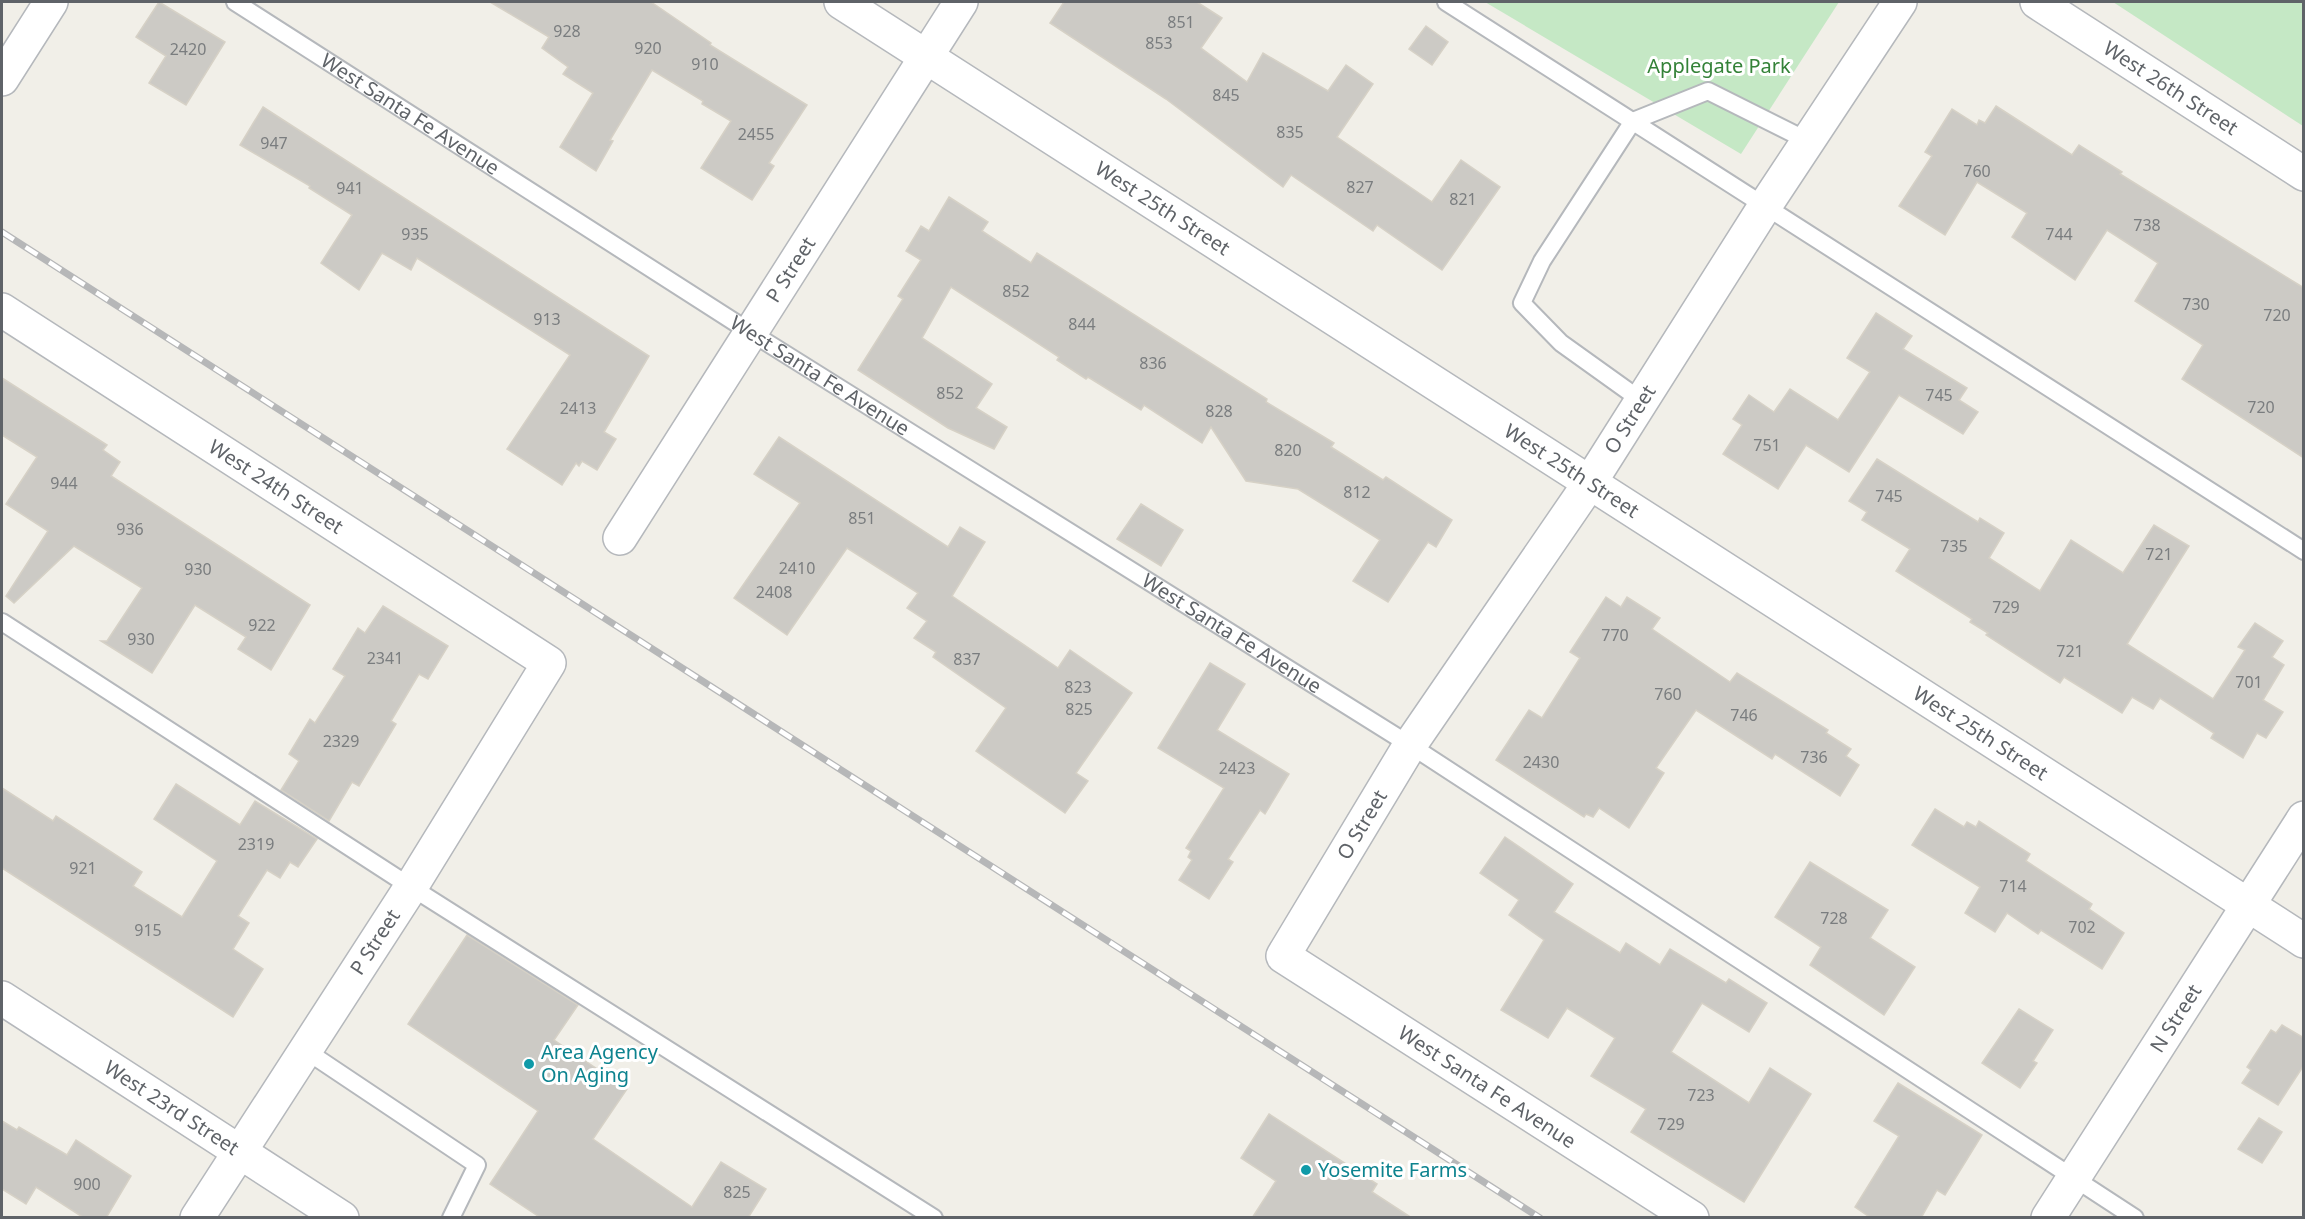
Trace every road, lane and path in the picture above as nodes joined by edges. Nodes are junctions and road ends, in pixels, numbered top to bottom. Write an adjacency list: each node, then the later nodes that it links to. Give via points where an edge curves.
1 (51, 2): 9 (street)
2 (235, 2): 15 (lane, West Santa Fe Avenue)
3 (841, 2): 8 (street, West 25th Street)
4 (961, 2): 8 (street, P Street)
5 (1446, 2): 10 (lane)
6 (1900, 2): 11 (street, O Street)
7 (2037, 2): 12 (street, West 26th Street)
8 (926, 57): 15 (street, P Street); 17 (street, West 25th Street)
9 (2, 79)
10 (1633, 121): 11 (lane, via 1708,92); 13 (lane); 16 (lane, via 1542,261 1522,303 1561,343)
11 (1808, 141): 13 (street, O Street)
12 (2304, 174)
13 (1765, 206): 16 (street, O Street); 19 (lane)
14 (2, 310): 21 (street, West 24th Street)
15 (750, 332): 18 (street, P Street); 22 (lane, West Santa Fe Avenue)
16 (1642, 401): 17 (street, O Street)
17 (1589, 484): 22 (street, O Street); 25 (street, West 25th Street)
18 (620, 538)
19 (2304, 551)
20 (2, 622): 24 (lane)
21 (549, 663): 24 (street, P Street)
22 (1410, 745): 27 (street, O Street); 31 (lane, West Santa Fe Avenue)
23 (2304, 818): 25 (street, N Street)
24 (411, 887): 29 (street, P Street); 35 (lane)
25 (2249, 906): 26 (street, West 25th Street); 31 (street, N Street)
26 (2304, 941)
27 (1283, 956): 36 (street, West Santa Fe Avenue)
28 (2, 998): 30 (street, West 23rd Street)
29 (305, 1050): 30 (street, P Street); 34 (lane, via 477,1165)
30 (240, 1151): 32 (street, P Street); 33 (street, West 23rd Street)
31 (2073, 1179): 37 (street, N Street); 38 (lane, West Santa Fe Avenue)
32 (197, 1218)
33 (342, 1218)
34 (451, 1218)
35 (934, 1218)
36 (1692, 1218)
37 (2048, 1218)
38 (2134, 1218)

